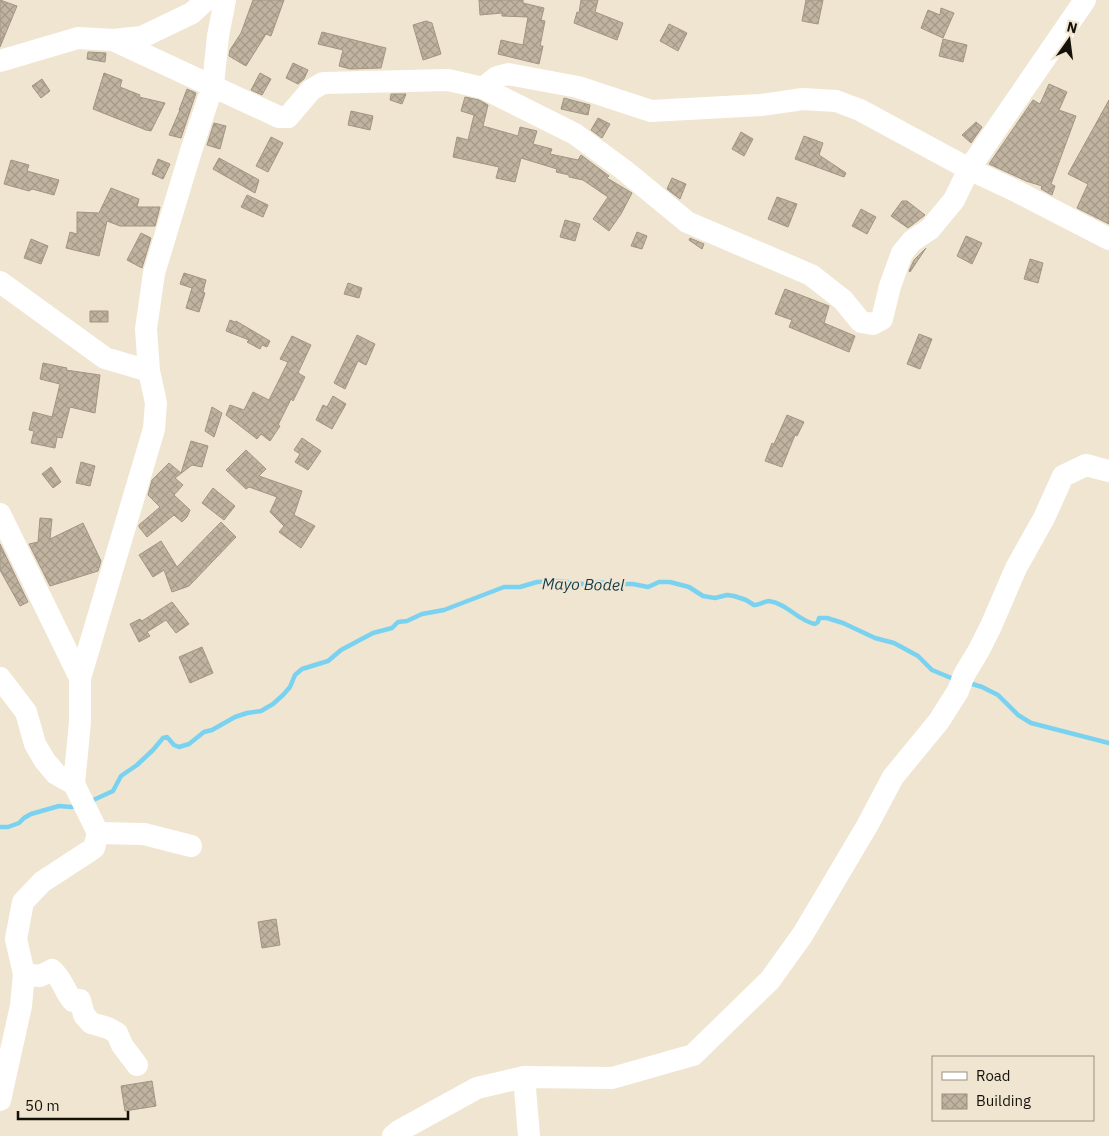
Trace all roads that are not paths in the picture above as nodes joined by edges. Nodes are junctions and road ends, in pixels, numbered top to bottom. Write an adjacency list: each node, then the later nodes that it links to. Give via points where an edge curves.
1 (206, 0): 4 (street, via 192,13 142,37)
2 (225, 0): 6 (street)
3 (1085, 0): 8 (street)
4 (113, 40): 5 (street, via 78,38); 6 (street)
5 (0, 61)
6 (213, 86): 7 (street, via 279,117 288,117 311,90 324,82 448,80); 11 (street, via 154,273 146,329)
7 (483, 88): 8 (street, via 497,77 508,74 578,87 652,111 761,105 803,99 836,101 860,110); 8 (street, via 575,134 687,222 811,275 842,300 861,322 873,324 882,319 902,253 912,241 930,229 954,200)
8 (969, 169): 9 (street)
9 (1109, 239)
10 (0, 282): 11 (street, via 105,358)
11 (149, 371): 15 (street, via 156,403 154,429)
12 (1109, 471): 21 (street, via 1086,464 1063,476 958,692 893,777 803,934 770,980 693,1055 612,1078)
13 (0, 514): 15 (street)
14 (0, 678): 16 (street, via 26,712 35,744 45,761)
15 (80, 678): 16 (street)
16 (80, 797): 17 (street)
17 (98, 834): 18 (street, via 144,834); 19 (street, via 94,848 42,882 23,902 16,939)
18 (191, 846)
19 (24, 974): 20 (street, via 40,976 52,970 61,978 73,1001 80,1000 84,1015 91,1023 116,1033); 22 (street, via 21,1006)
20 (138, 1065)
21 (524, 1077): 23 (street, via 477,1088); 25 (street)
22 (0, 1100)
23 (418, 1129): 24 (street)
24 (393, 1136)
25 (529, 1136)

